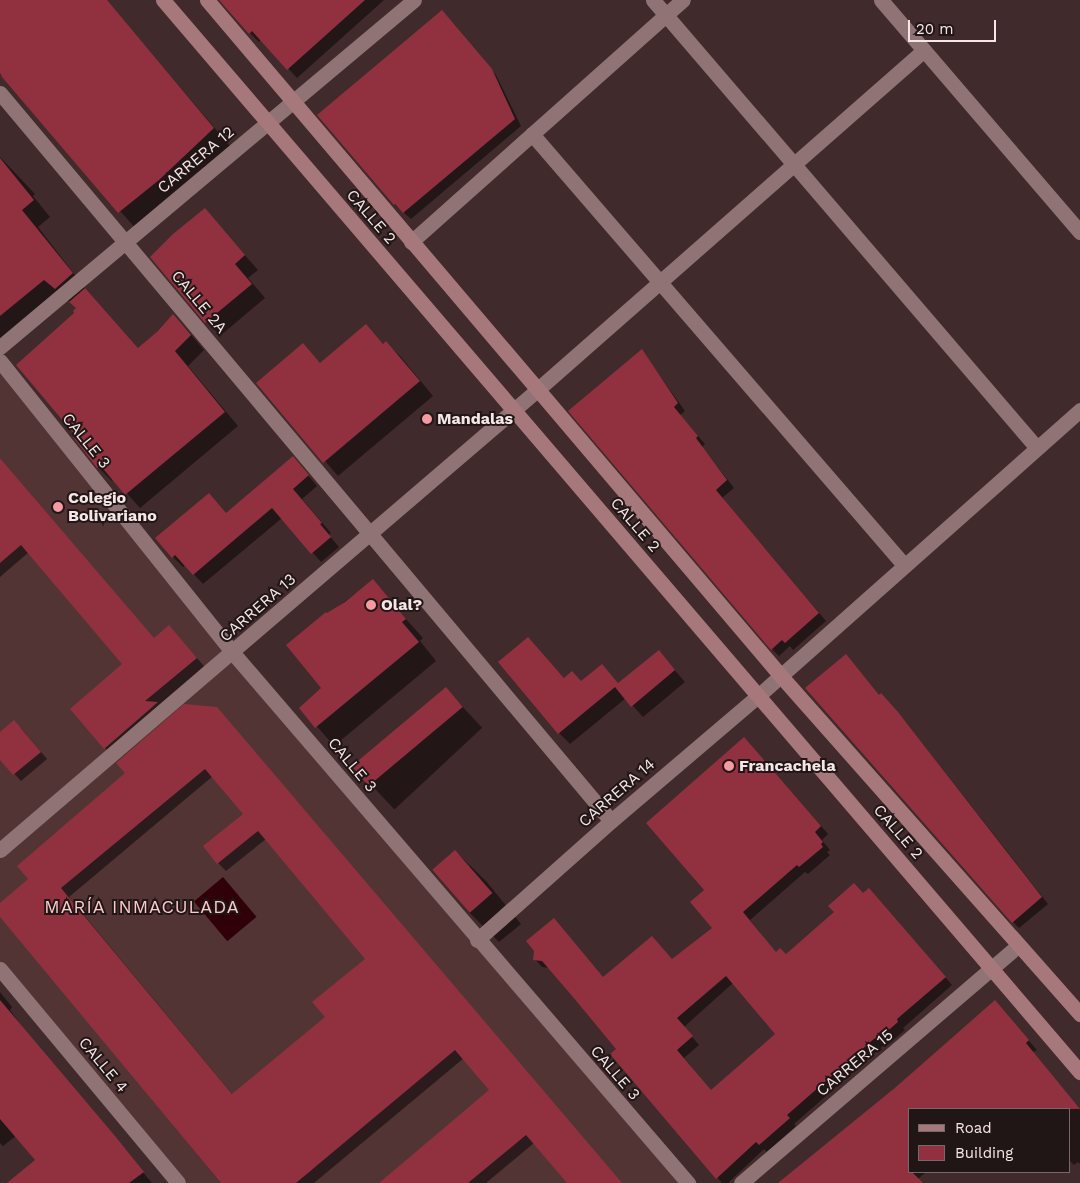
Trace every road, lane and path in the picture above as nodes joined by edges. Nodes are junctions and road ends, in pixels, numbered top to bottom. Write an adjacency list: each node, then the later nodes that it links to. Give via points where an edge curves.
1 (162, 0): 11 (street, CALLE 2)
2 (207, 0): 10 (street, CALLE 2)
3 (414, 0): 10 (street, CARRERA 12)
4 (654, 0): 7 (street)
5 (683, 0): 7 (street)
6 (881, 0): 8 (street)
7 (666, 15): 12 (street); 13 (street)
8 (924, 50): 13 (street, CARRERA 13); 14 (street)
9 (0, 93): 15 (street, CALLE 2A)
10 (292, 101): 11 (street, CARRERA 12); 16 (street, CALLE 2)
11 (268, 122): 15 (street, CARRERA 12); 21 (street, CALLE 2)
12 (532, 134): 16 (street); 17 (street)
13 (794, 164): 17 (street, CARRERA 13); 23 (street)
14 (1080, 232)
15 (125, 242): 18 (street, CARRERA 12); 24 (street, CALLE 2A)
16 (411, 242): 20 (street, CALLE 2)
17 (660, 282): 20 (street, CARRERA 13); 25 (street)
18 (0, 347)
19 (0, 361): 26 (street, CALLE 3)
20 (537, 390): 21 (street, CARRERA 13); 27 (street, CALLE 2)
21 (513, 410): 24 (street, CARRERA 13); 28 (street, CALLE 2)
22 (1080, 410): 23 (street, CARRERA 14)
23 (1037, 448): 25 (street, CARRERA 14)
24 (371, 533): 26 (street, CARRERA 13); 29 (street, CALLE 2A)
25 (904, 565): 27 (street, CARRERA 14)
26 (233, 653): 30 (street, CARRERA 13); 31 (street, CALLE 3)
27 (780, 675): 28 (street, CARRERA 14); 32 (street, CALLE 2)
28 (758, 696): 29 (street, CARRERA 14); 33 (street, CALLE 2)
29 (610, 821): 31 (street, CARRERA 14)
30 (0, 850)
31 (477, 940): 38 (street, CALLE 3)
32 (1018, 946): 33 (street, CARRERA 15); 35 (street, CALLE 2)
33 (992, 969): 36 (street, CALLE 2); 39 (street, CARRERA 15)
34 (0, 970): 37 (street, CALLE 4)
35 (1080, 1014)
36 (1080, 1072)
37 (178, 1183)
38 (688, 1183)
39 (741, 1183)

